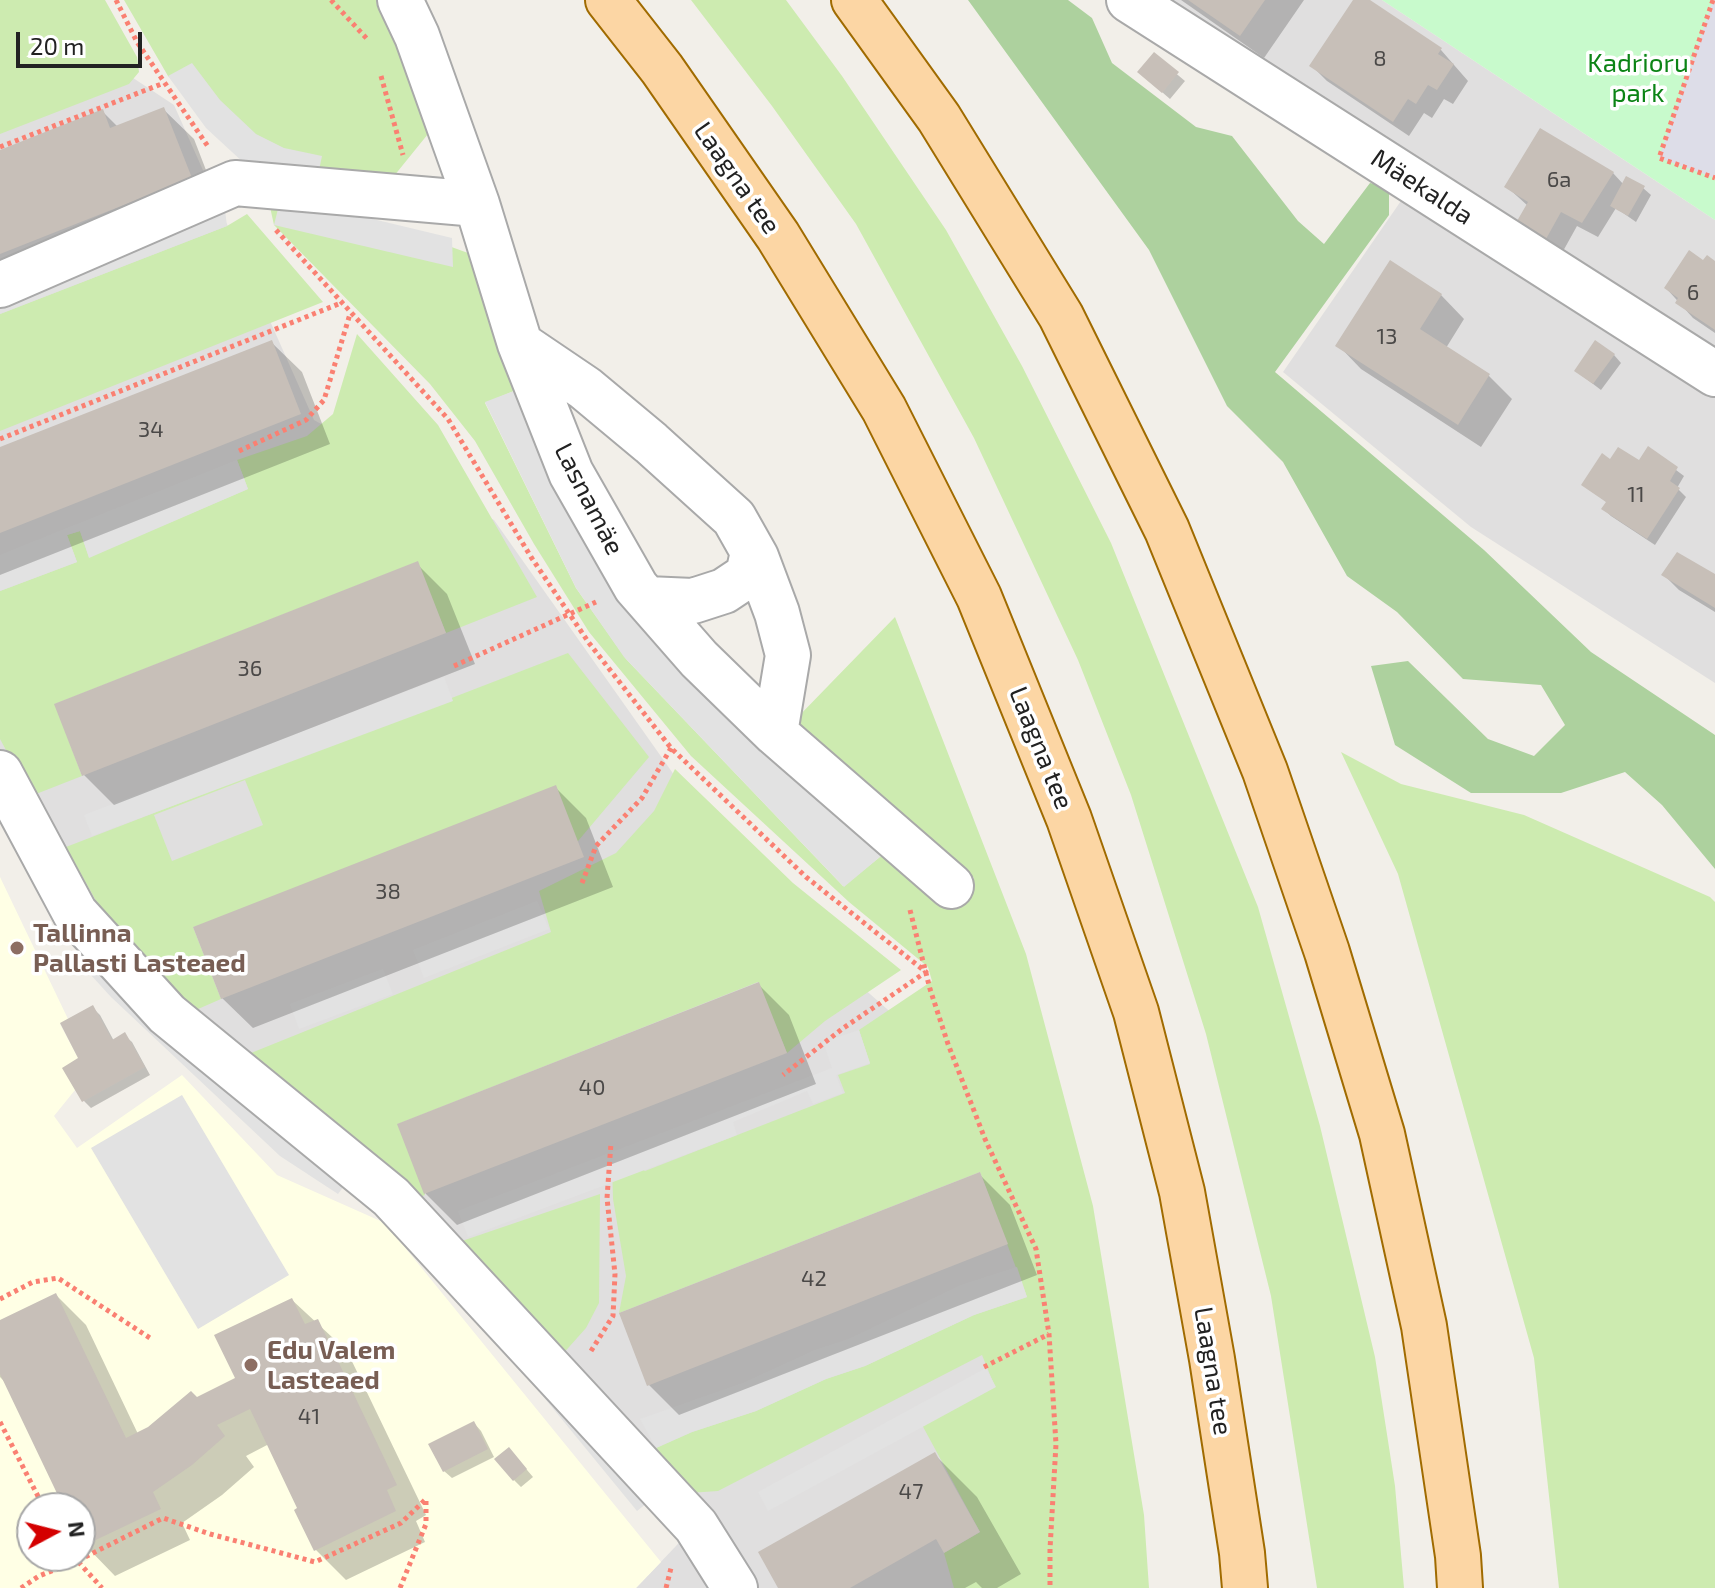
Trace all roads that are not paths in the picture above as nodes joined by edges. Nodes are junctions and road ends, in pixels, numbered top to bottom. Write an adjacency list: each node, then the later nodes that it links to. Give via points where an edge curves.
1 (400, 0): 5 (street, Lasnamäe)
2 (608, 0): 15 (main road, Laagna tee, via 778,236 884,409 979,597 1058,791 1136,1012 1182,1192)
3 (854, 0): 16 (main road, via 939,118 1061,316 1167,530 1265,771 1382,1134 1424,1326)
4 (1129, 0): 8 (street, Mäekalda)
5 (477, 204): 6 (street, via 235,183); 7 (street, Lasnamäe)
6 (0, 285)
7 (520, 344): 9 (street, via 585,388 651,443 734,518); 10 (street, Lasnamäe, via 571,473)
8 (1715, 374)
9 (753, 552): 10 (street, via 748,575 724,591 693,601); 11 (street, via 788,655)
10 (642, 593): 11 (street, Lasnamäe, via 699,659)
11 (775, 733): 13 (street, Lasnamäe)
12 (0, 773): 14 (street, via 75,913 167,1014 391,1197 696,1526)
13 (951, 886)
14 (735, 1588)
15 (1245, 1588)
16 (1460, 1588)

